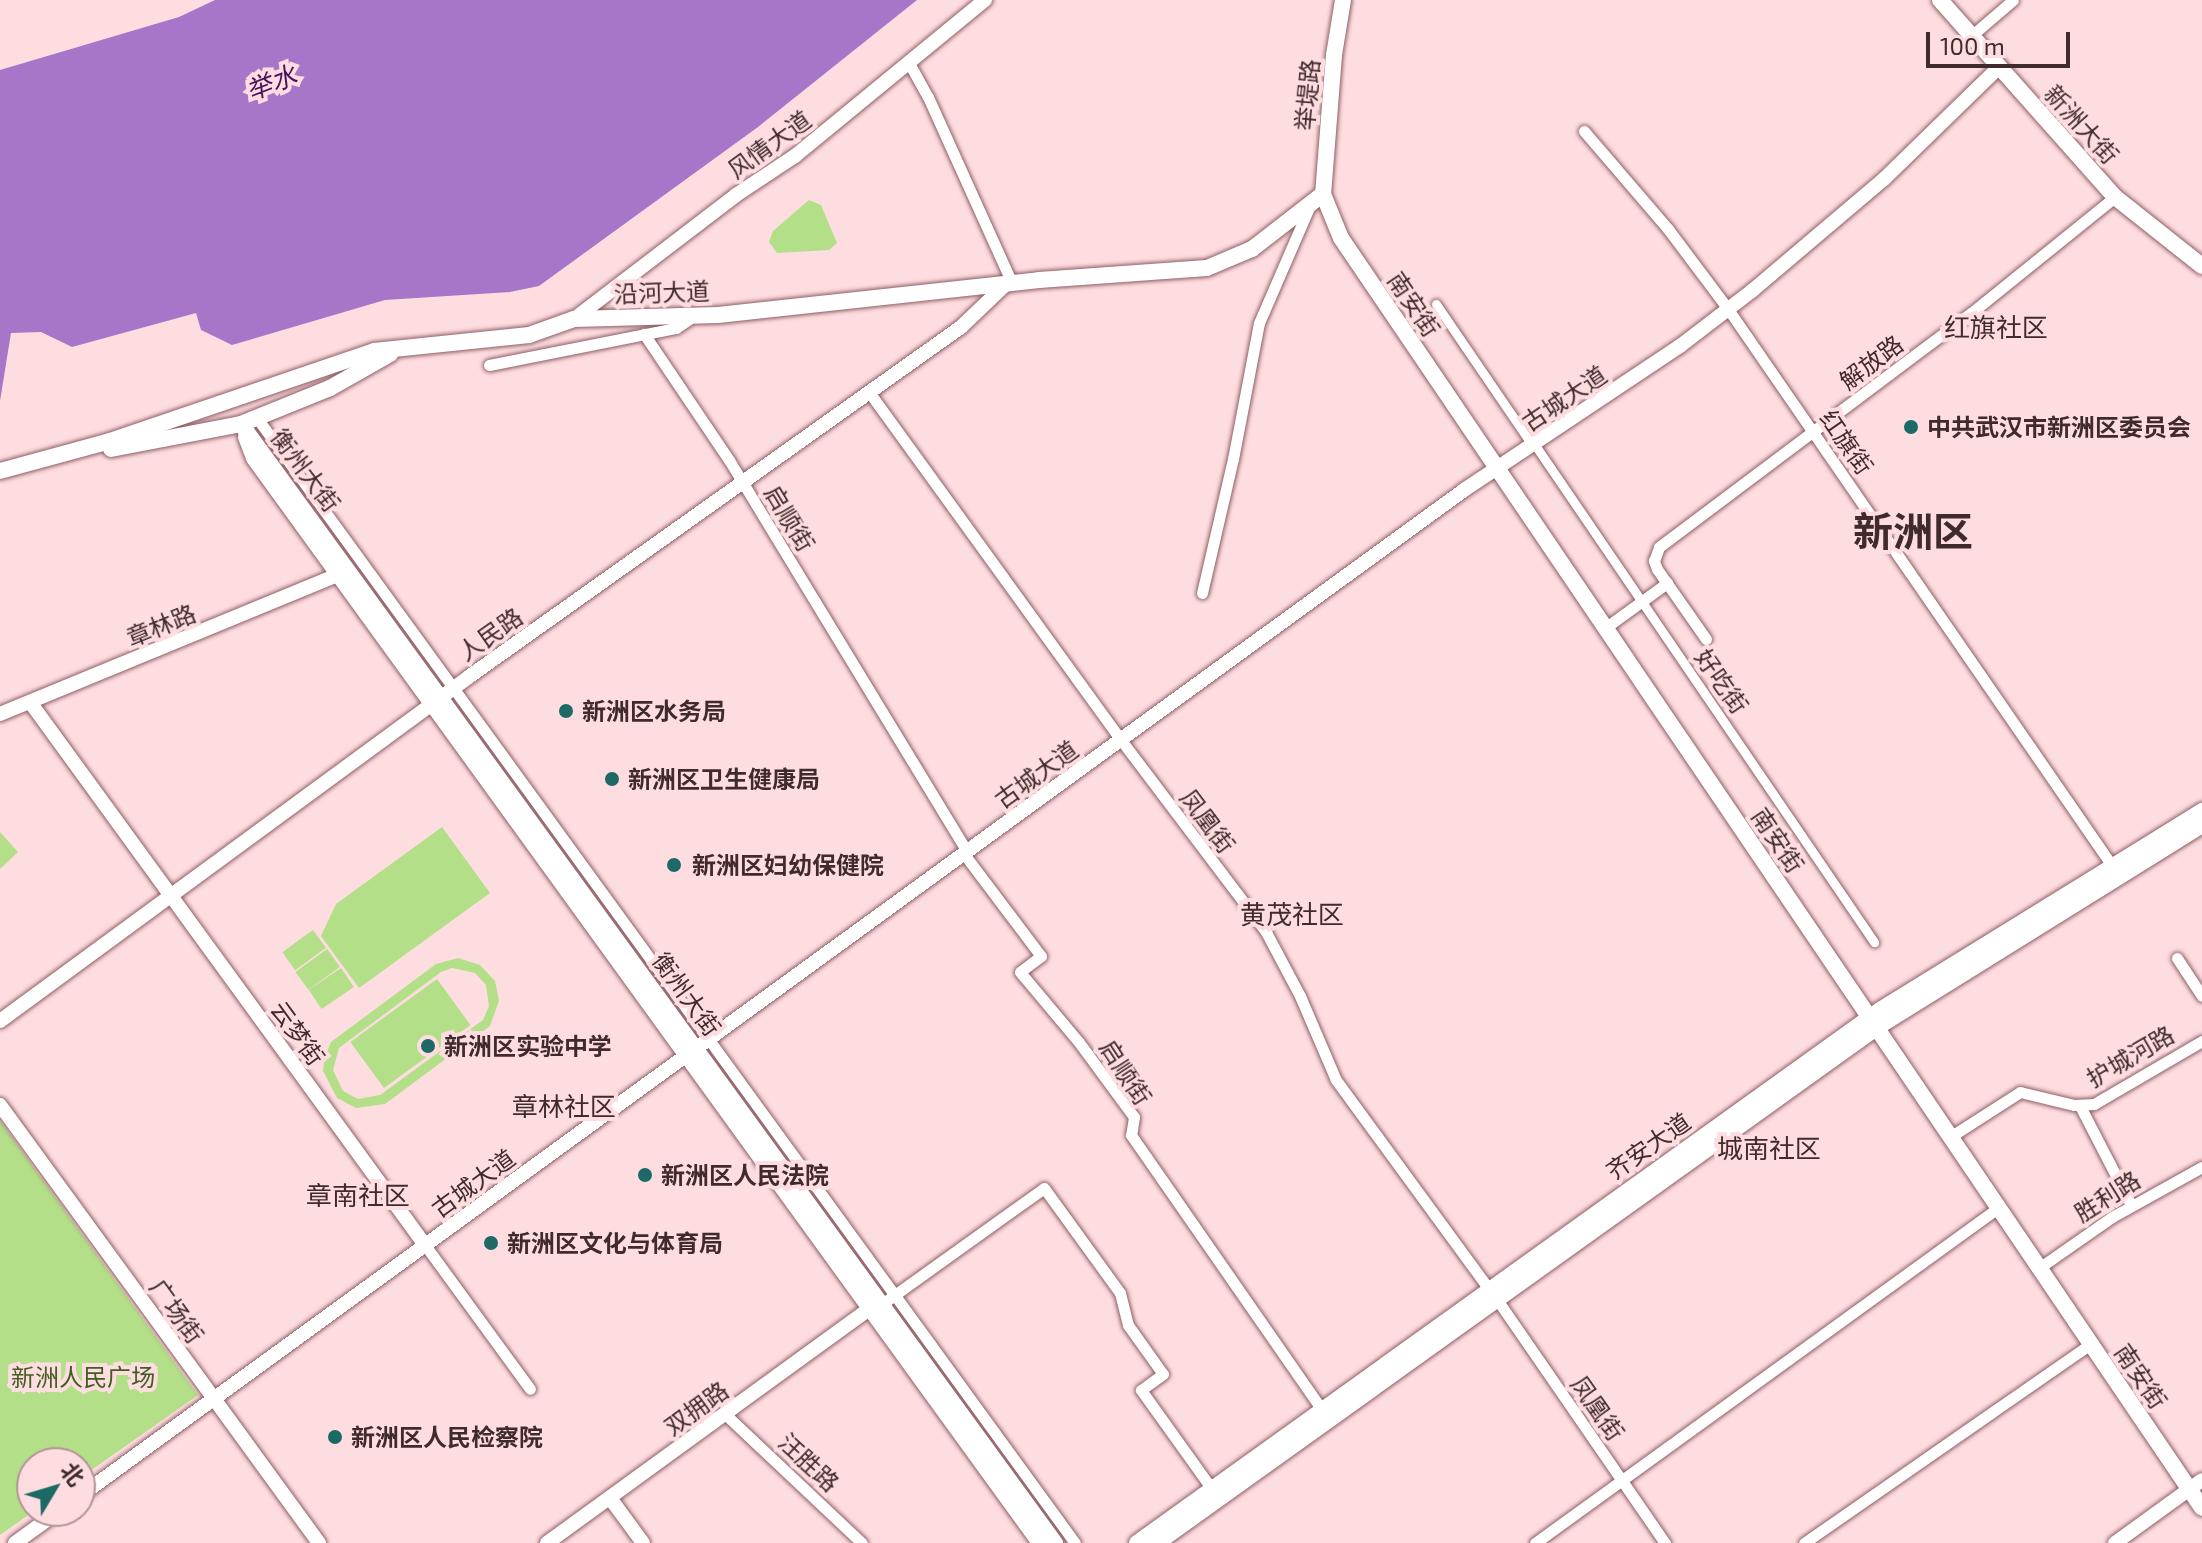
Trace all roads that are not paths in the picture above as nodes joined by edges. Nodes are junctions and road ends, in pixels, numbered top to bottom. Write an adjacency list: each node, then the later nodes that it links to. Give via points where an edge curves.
1 (985, 0): 6 (street, 风情大道)
2 (1343, 0): 10 (main road, 举堤路)
3 (1940, 0): 5 (main road, 新洲大街)
4 (2013, 0): 5 (street)
5 (1971, 36): 7 (main road, 新洲大街)
6 (909, 63): 12 (street); 16 (street, 风情大道, via 795,156)
7 (1999, 67): 9 (main road, 新洲大街); 14 (street, 古城大道, via 1884,179)
8 (1584, 131): 14 (street, 红旗街)
9 (2115, 197): 11 (main road, 新洲大街); 22 (street, 解放路)
10 (1317, 199): 12 (main road, 沿河大道, via 1252,249 1207,268); 25 (main road, 南安街); 30 (street, via 1259,323)
11 (2202, 266)
12 (1009, 284): 15 (main road, 沿河大道); 20 (street, 人民路, via 961,327)
13 (1436, 304): 23 (street, 好吃街)
14 (1728, 309): 22 (street, 红旗街); 23 (street, 古城大道)
15 (695, 316): 16 (main road, 沿河大道); 17 (street, via 676,328)
16 (574, 319): 18 (main road, 沿河大道, via 529,335)
17 (644, 334): 19 (street); 27 (street, 启顺街)
18 (398, 349): 21 (main road, via 330,388); 24 (main road, 沿河大道, via 348,359)
19 (489, 365)
20 (869, 392): 27 (street, 人民路); 37 (street, 凤凰街)
21 (249, 421): 24 (main road, via 95,451); 28 (main road, 衡州大街, via 254,458); 34 (main road, 衡州大街)
22 (1814, 433): 29 (street, 解放路, via 1659,547 1654,561); 41 (street, 红旗街)
23 (1534, 446): 25 (street, 古城大道); 31 (street, 好吃街)
24 (77, 448): 26 (main road, 沿河大道)
25 (1497, 469): 32 (main road, 南安街); 37 (street, 古城大道)
26 (0, 471)
27 (743, 482): 34 (street, 人民路); 40 (street, 启顺街)
28 (338, 575): 34 (main road, 衡州大街); 35 (street, 章林路)
29 (1667, 583): 31 (street); 33 (street, 解放路)
30 (1202, 593)
31 (1642, 601): 32 (street); 43 (street, 好吃街)
32 (1605, 628): 47 (main road, 南安街)
33 (1706, 639)
34 (443, 696): 42 (street, 人民路); 49 (main road, 衡州大街); 49 (street)
35 (30, 702): 36 (street, 章林路); 42 (street, 云梦街)
36 (0, 714)
37 (1121, 740): 40 (street, 古城大道); 58 (street, 凤凰街, via 1266,932 1336,1080)
38 (2202, 811): 41 (main road, 齐安大道)
39 (2202, 825): 47 (main road, 齐安大道)
40 (966, 852): 49 (street, 古城大道); 63 (street, 启顺街, via 1041,956 1020,972 1134,1117 1131,1135)
41 (2113, 867): 47 (main road, 齐安大道)
42 (171, 896): 46 (street, 人民路); 56 (street, 云梦街)
43 (1874, 942)
44 (2177, 958): 45 (street)
45 (2202, 996)
46 (0, 1021)
47 (1873, 1023): 52 (main road, 南安街); 58 (main road, 齐安大道)
48 (2202, 1041): 51 (street, 护城河路, via 2101,1101)
49 (697, 1047): 56 (street, 古城大道); 59 (main road, 衡州大街); 59 (street)
50 (0, 1105): 62 (street, 广场街)
51 (2080, 1106): 52 (street, 护城河路, via 2020,1092); 54 (street)
52 (1950, 1137): 55 (main road, 南安街)
53 (2202, 1167): 54 (street, 胜利路)
54 (2131, 1205): 57 (street, 胜利路)
55 (1998, 1208): 57 (main road, 南安街); 65 (street)
56 (425, 1245): 61 (street, 云梦街); 62 (street, 古城大道)
57 (2039, 1268): 60 (main road, 南安街)
58 (1492, 1294): 63 (main road, 齐安大道); 65 (street, 凤凰街); 80 (main road, 齐安大道)
59 (883, 1303): 64 (street, 双拥路); 68 (street, 双拥路, via 1044,1188 1120,1293 1128,1325 1163,1374 1141,1390); 77 (main road, 衡州大街); 78 (street)
60 (2090, 1344): 67 (main road, 南安街); 83 (street)
61 (530, 1389)
62 (214, 1398): 66 (street, 古城大道); 73 (street, 广场街)
63 (1322, 1410): 68 (main road, 齐安大道)
64 (725, 1414): 69 (street, 双拥路); 76 (street, 汪胜路)
65 (1621, 1479): 81 (street); 82 (street, 凤凰街)
66 (96, 1484)
67 (2196, 1484): 70 (main road, 南安街); 84 (street)
68 (1212, 1489): 79 (main road, 齐安大道)
69 (610, 1498): 74 (street, 双拥路); 75 (street)
70 (2202, 1508)
71 (37, 1527): 72 (street)
72 (15, 1543)
73 (319, 1543)
74 (547, 1543)
75 (643, 1543)
76 (862, 1543)
77 (1052, 1543)
78 (1075, 1543)
79 (1137, 1543)
80 (1157, 1543)
81 (1535, 1543)
82 (1665, 1543)
83 (1804, 1543)
84 (2115, 1543)

